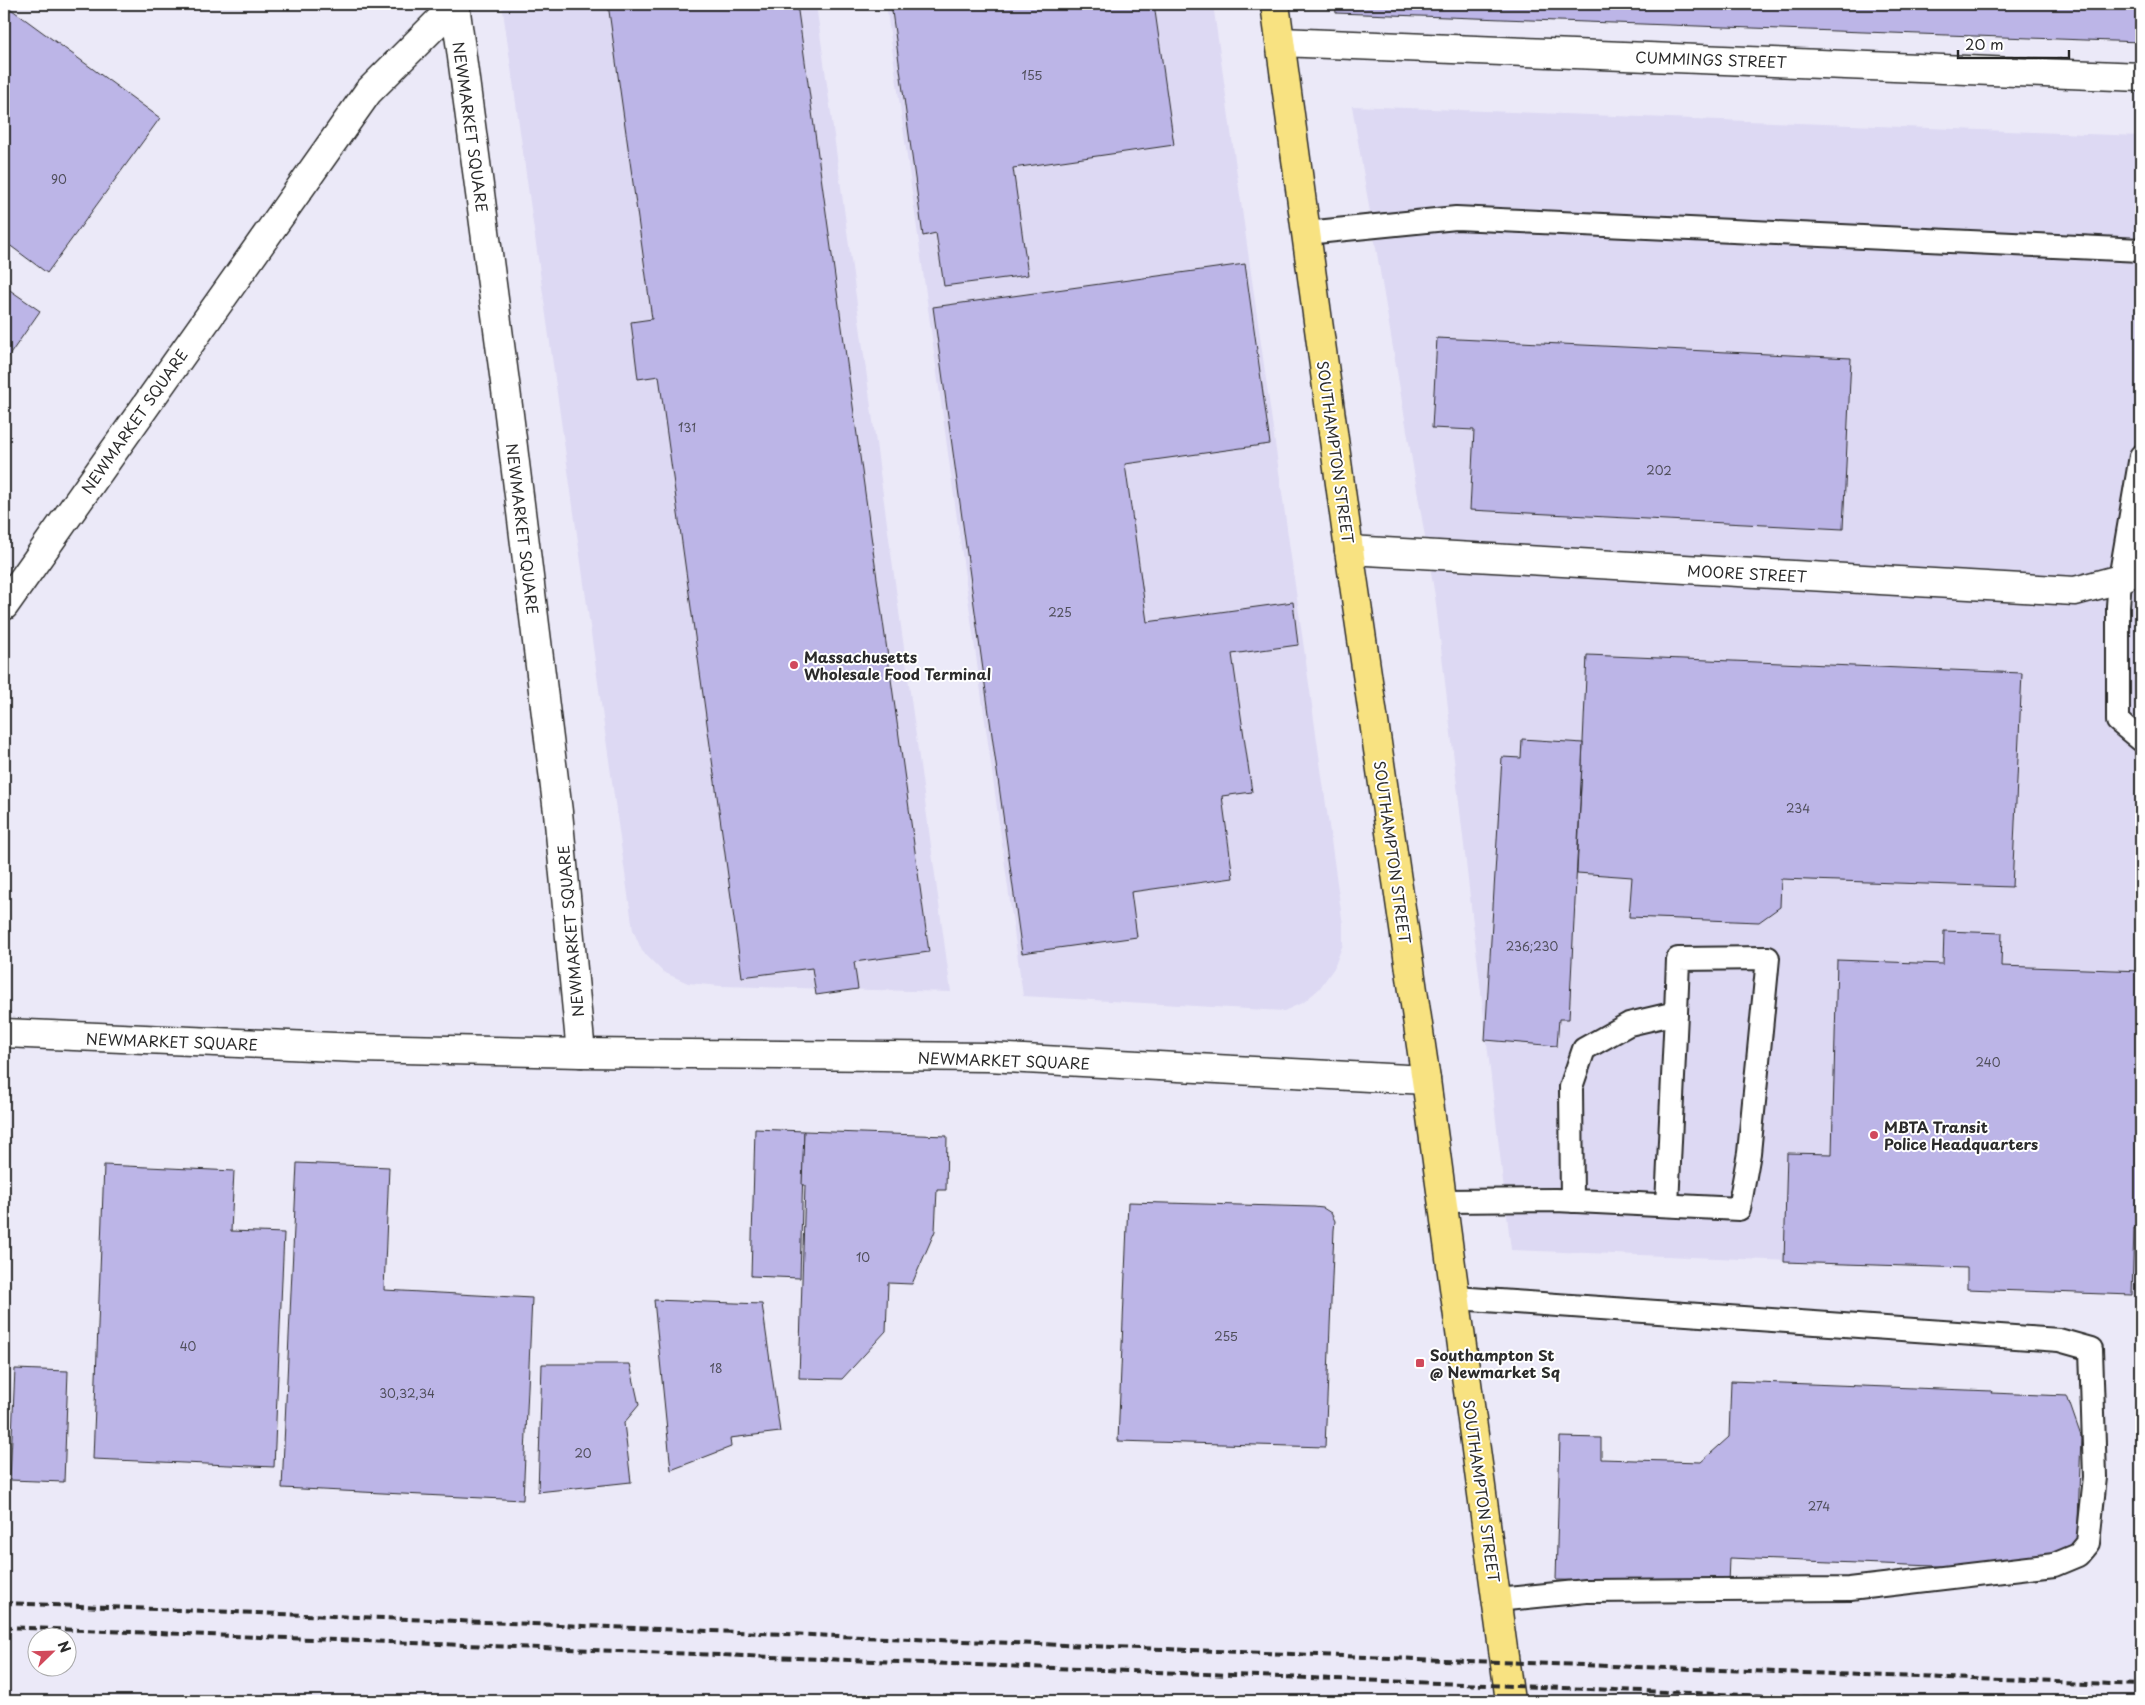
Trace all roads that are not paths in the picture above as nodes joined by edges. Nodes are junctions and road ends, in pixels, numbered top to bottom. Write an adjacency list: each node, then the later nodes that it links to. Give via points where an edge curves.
1 (455, 4): 10 (street, NEWMARKET SQUARE, via 368,92); 16 (street, NEWMARKET SQUARE, via 558,812)
2 (1275, 4): 3 (main road, SOUTHAMPTON STREET)
3 (1280, 42): 4 (street, CUMMINGS STREET); 5 (main road, SOUTHAMPTON STREET)
4 (2141, 77)
5 (1306, 233): 6 (lane, via 1456,218); 8 (main road, SOUTHAMPTON STREET)
6 (2141, 250)
7 (2141, 456): 9 (lane)
8 (1349, 550): 9 (street, MOORE STREET, via 2051,591 2075,591); 17 (main road, SOUTHAMPTON STREET)
9 (2130, 574): 12 (lane, via 2118,606)
10 (4, 606)
11 (2141, 719): 12 (lane)
12 (2118, 721): 13 (lane)
13 (2141, 740)
14 (1676, 1013): 19 (lane, via 1629,1024 1584,1049 1571,1087); 20 (lane); 20 (lane, via 1678,959 1768,958 1749,1153 1739,1209)
15 (4, 1033): 16 (street, NEWMARKET SQUARE, via 358,1048)
16 (581, 1053): 17 (street, NEWMARKET SQUARE, via 988,1057)
17 (1426, 1080): 18 (main road, SOUTHAMPTON STREET)
18 (1442, 1201): 19 (lane); 21 (main road, SOUTHAMPTON STREET)
19 (1572, 1201): 20 (lane)
20 (1667, 1205)
21 (1456, 1298): 22 (main road, SOUTHAMPTON STREET); 22 (lane, via 2058,1340 2091,1349 2095,1478 2088,1543 2078,1556 2054,1566 1850,1589 1586,1591)
22 (1497, 1600): 23 (main road, SOUTHAMPTON STREET)
23 (1510, 1701)

